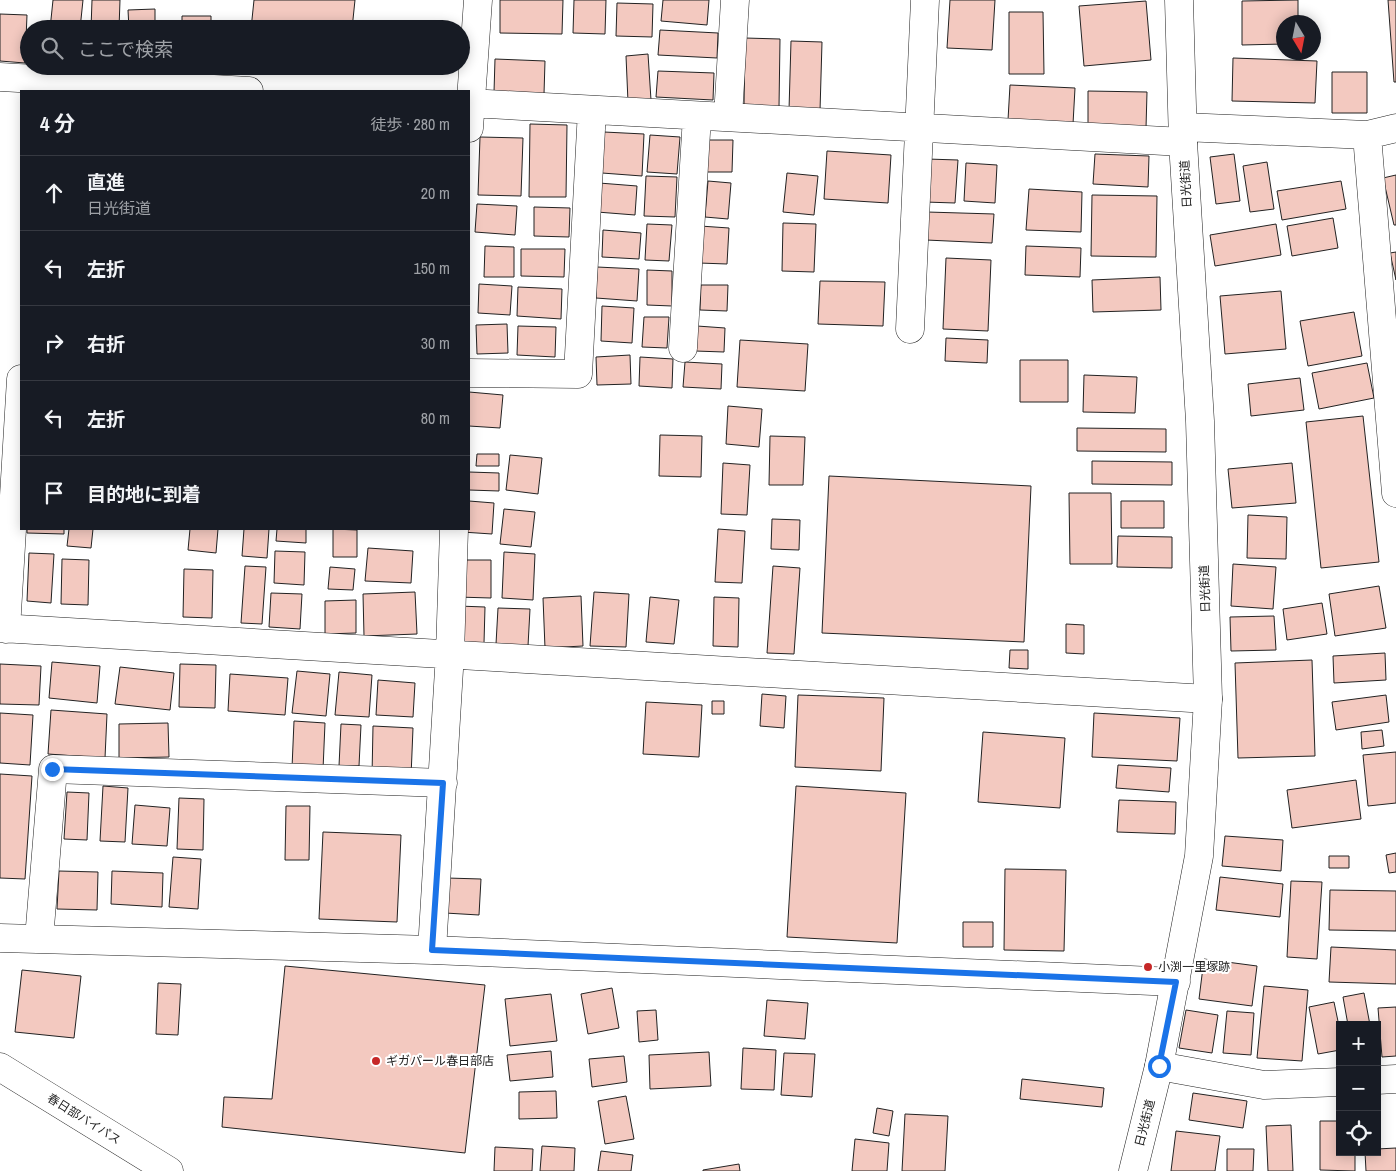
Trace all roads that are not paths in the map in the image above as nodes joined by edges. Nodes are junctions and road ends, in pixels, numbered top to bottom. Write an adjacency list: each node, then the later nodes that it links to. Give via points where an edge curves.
1 (478, 0): 8 (main road)
2 (735, 0): 12 (main road)
3 (926, 0): 13 (main road)
4 (1179, 0): 15 (main road, 日光街道)
5 (0, 77): 6 (main road)
6 (39, 85): 7 (main road)
7 (214, 90)
8 (470, 100)
9 (592, 110): 10 (main road); 11 (main road); 19 (main road, via 578,374)
10 (470, 112)
11 (696, 116): 12 (main road); 18 (main road)
12 (728, 117): 13 (main road)
13 (918, 128): 15 (main road); 17 (main road)
14 (1396, 128): 16 (main road)
15 (1183, 134): 16 (main road); 25 (main road, 日光街道, via 1200,421)
16 (1366, 135): 21 (main road)
17 (910, 329)
18 (683, 348)
19 (470, 373)
20 (20, 393): 23 (main road)
21 (1396, 483)
22 (454, 530): 24 (main road)
23 (3, 628): 24 (main road)
24 (450, 654): 25 (main road); 26 (main road)
25 (1208, 699): 30 (main road, 日光街道, via 1198,856)
26 (443, 783): 28 (main road, via 52,769); 29 (main road)
27 (0, 938): 28 (main road)
28 (40, 939): 29 (main road)
29 (432, 950): 30 (main road)
30 (1176, 982): 31 (main road, 日光街道)
31 (1159, 1066): 35 (main road, via 1264,1085); 37 (main road, 日光街道)
32 (0, 1068): 36 (main road, 春日部バイパス)
33 (1396, 1079): 34 (main road)
34 (1381, 1080)
35 (1336, 1082)
36 (169, 1171)
37 (1133, 1171)

